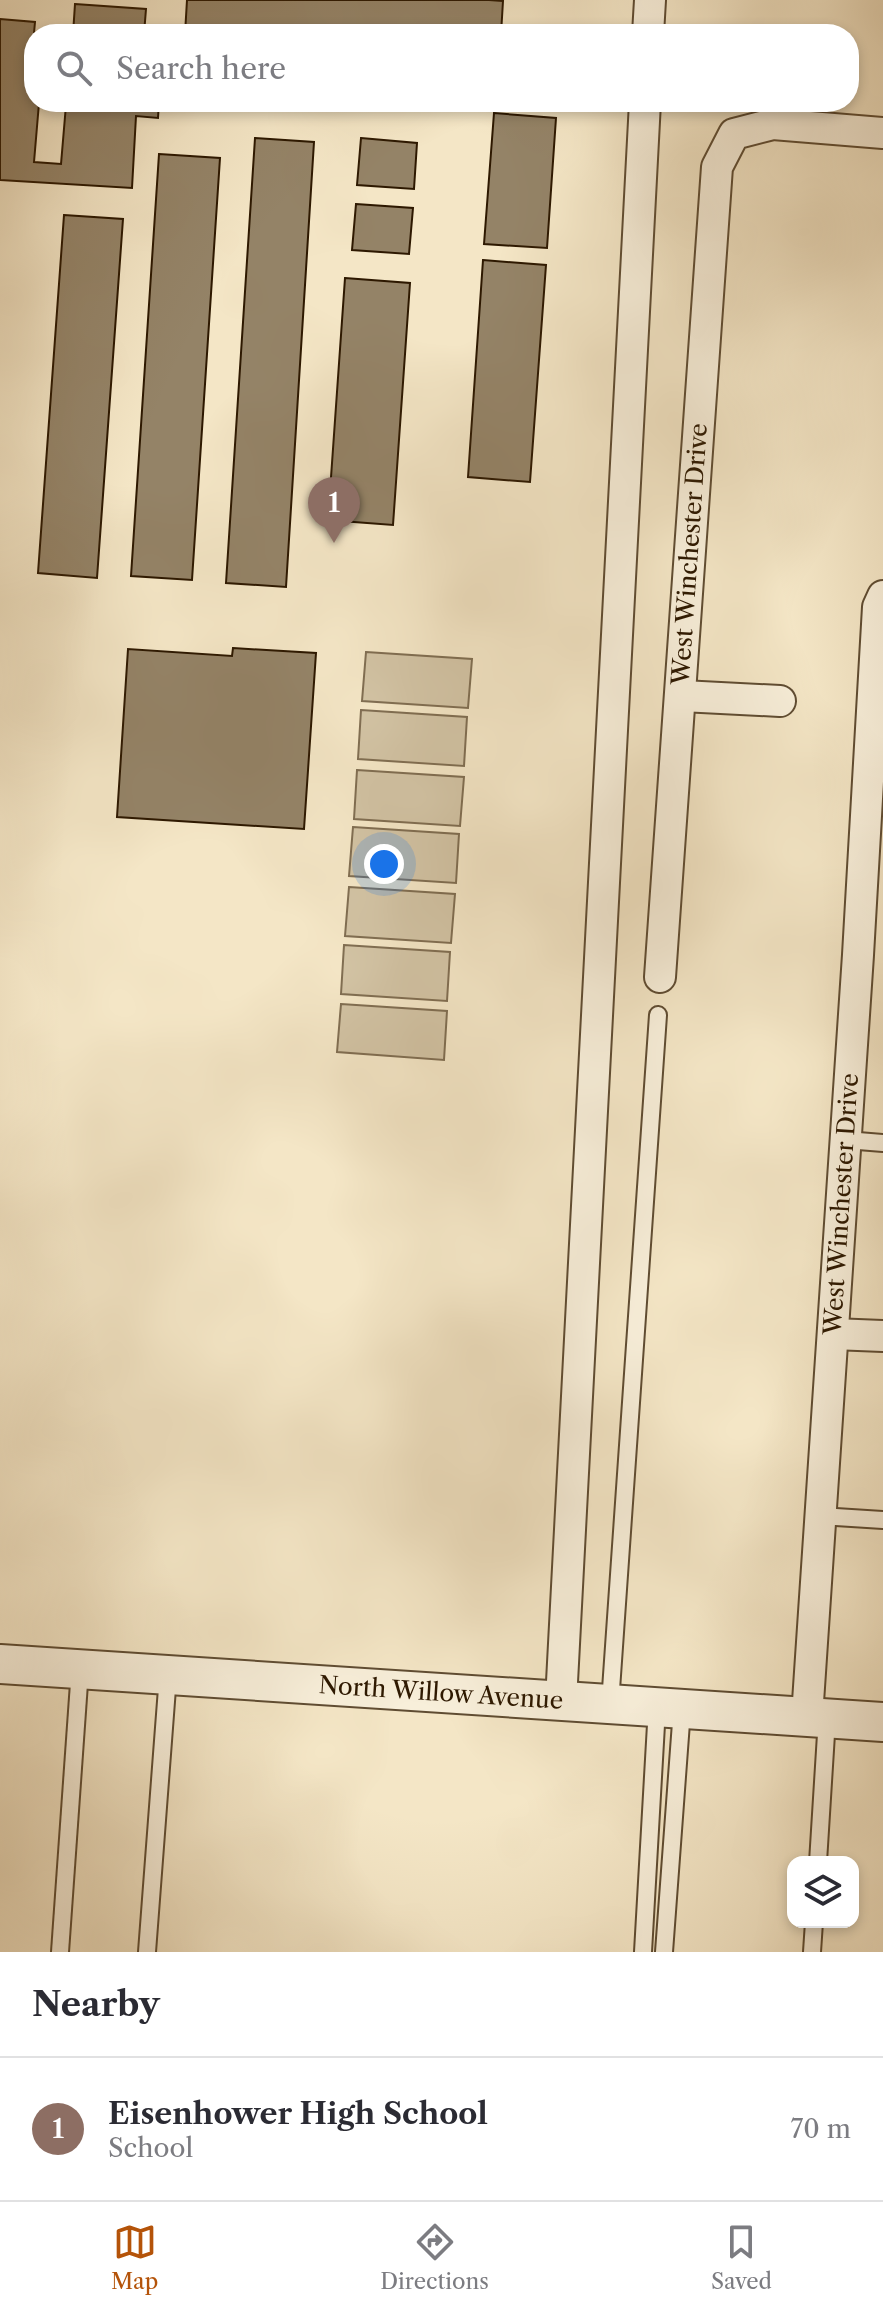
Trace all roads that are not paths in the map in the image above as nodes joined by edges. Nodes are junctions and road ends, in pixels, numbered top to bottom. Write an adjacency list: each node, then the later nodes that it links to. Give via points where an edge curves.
1 (650, 0): 2 (street)
2 (649, 24)
3 (644, 112): 21 (street)
4 (883, 133): 6 (street, West Winchester Drive, via 773,124 734,134 717,167)
5 (883, 596): 8 (street, West Winchester Drive, via 878,607)
6 (682, 696): 7 (street); 10 (street, West Winchester Drive)
7 (780, 701)
8 (875, 769): 9 (street, West Winchester Drive)
9 (871, 956): 12 (street, West Winchester Drive)
10 (660, 977)
11 (658, 1015): 22 (lane)
12 (846, 1140): 13 (lane); 14 (street, West Winchester Drive)
13 (883, 1143)
14 (833, 1334): 15 (street); 16 (street, West Winchester Drive)
15 (883, 1336)
16 (820, 1516): 17 (lane); 24 (street, West Winchester Drive)
17 (883, 1520)
18 (0, 1664): 19 (street, North Willow Avenue)
19 (80, 1669): 20 (street, North Willow Avenue); 28 (lane)
20 (168, 1675): 21 (street, North Willow Avenue); 29 (lane)
21 (561, 1701): 22 (street, North Willow Avenue)
22 (610, 1704): 23 (street, North Willow Avenue)
23 (669, 1708): 24 (street, North Willow Avenue); 30 (lane); 31 (lane)
24 (817, 1718): 25 (street, North Willow Avenue); 26 (lane)
25 (883, 1722)
26 (818, 1856)
27 (814, 1928): 32 (lane)
28 (60, 1952)
29 (147, 1952)
30 (643, 1952)
31 (664, 1952)
32 (812, 1952)

